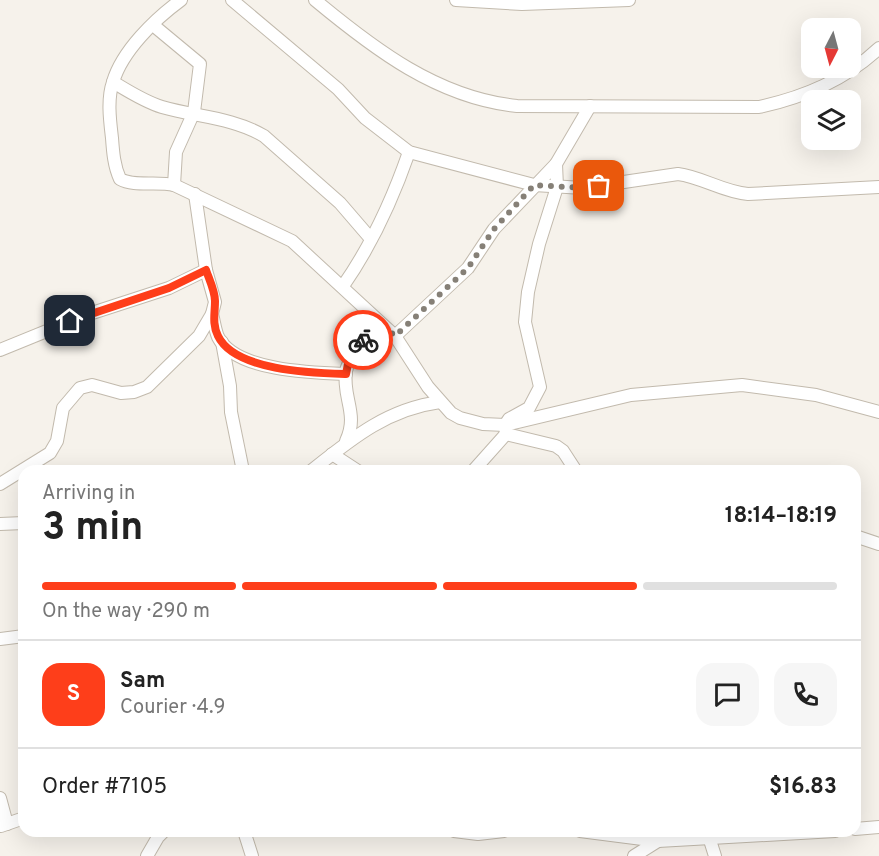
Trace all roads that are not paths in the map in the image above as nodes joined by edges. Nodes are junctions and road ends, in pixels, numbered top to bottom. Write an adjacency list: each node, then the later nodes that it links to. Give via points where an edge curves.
1 (180, 0): 6 (street)
2 (232, 0): 12 (street)
3 (315, 0): 10 (street, via 406,68 459,94 506,105)
4 (456, 0): 5 (street, via 522,4)
5 (629, 0)
6 (163, 6): 7 (street)
7 (153, 25): 9 (street, via 133,47); 11 (street, via 200,64)
8 (879, 48): 10 (street, via 828,85 759,107)
9 (112, 82): 11 (street, via 162,107); 14 (street, via 110,118 120,179)
10 (590, 106): 13 (street)
11 (194, 112): 14 (street, via 176,152); 19 (street, via 264,136 340,202)
12 (409, 152): 15 (street); 19 (street)
13 (556, 164): 15 (street); 16 (street)
14 (174, 185): 18 (street)
15 (534, 185): 16 (street); 24 (street, via 494,229 468,268)
16 (557, 187): 17 (street, via 583,188 678,174 748,194); 32 (street, via 539,244 525,322 540,387 529,408 509,418)
17 (879, 188)
18 (195, 194): 20 (street); 21 (street, via 292,241)
19 (371, 239): 21 (street)
20 (206, 270): 23 (street, via 215,302); 28 (street, via 169,288 86,315)
21 (343, 286): 22 (street)
22 (365, 309): 24 (street); 26 (street)
23 (212, 314): 25 (street); 27 (street)
24 (392, 333): 26 (street); 30 (street)
25 (199, 336): 27 (street); 35 (street, via 147,387 121,393 92,385 80,388 63,408 57,441 50,453)
26 (364, 339): 29 (street, via 349,359)
27 (220, 340): 29 (street, via 255,363 311,373); 36 (street)
28 (0, 350)
29 (346, 374): 33 (street, via 352,418)
30 (440, 402): 32 (street, via 460,418); 33 (street, via 402,410)
31 (879, 412): 32 (street, via 816,395 742,385 631,395)
32 (505, 430): 39 (street); 40 (street, via 556,446)
33 (346, 441): 34 (street)
34 (332, 454): 37 (street); 38 (street)
35 (31, 465)
36 (242, 465)
37 (318, 465)
38 (349, 465)
39 (478, 465)
40 (572, 465)
41 (18, 473): 42 (street)
42 (0, 484)
43 (18, 523): 44 (street)
44 (0, 524)
45 (861, 538): 46 (street)
46 (879, 544)
47 (18, 637): 48 (street)
48 (0, 639)
49 (0, 798): 51 (street)
50 (18, 820): 51 (street)
51 (3, 825)
52 (879, 827): 53 (street)
53 (861, 828)
54 (158, 837): 62 (street)
55 (246, 837): 63 (street)
56 (629, 837): 60 (street)
57 (674, 837): 60 (street)
58 (709, 837): 59 (street); 64 (street)
59 (762, 837)
60 (658, 841): 61 (street)
61 (640, 854)
62 (147, 856)
63 (252, 856)
64 (715, 856)

